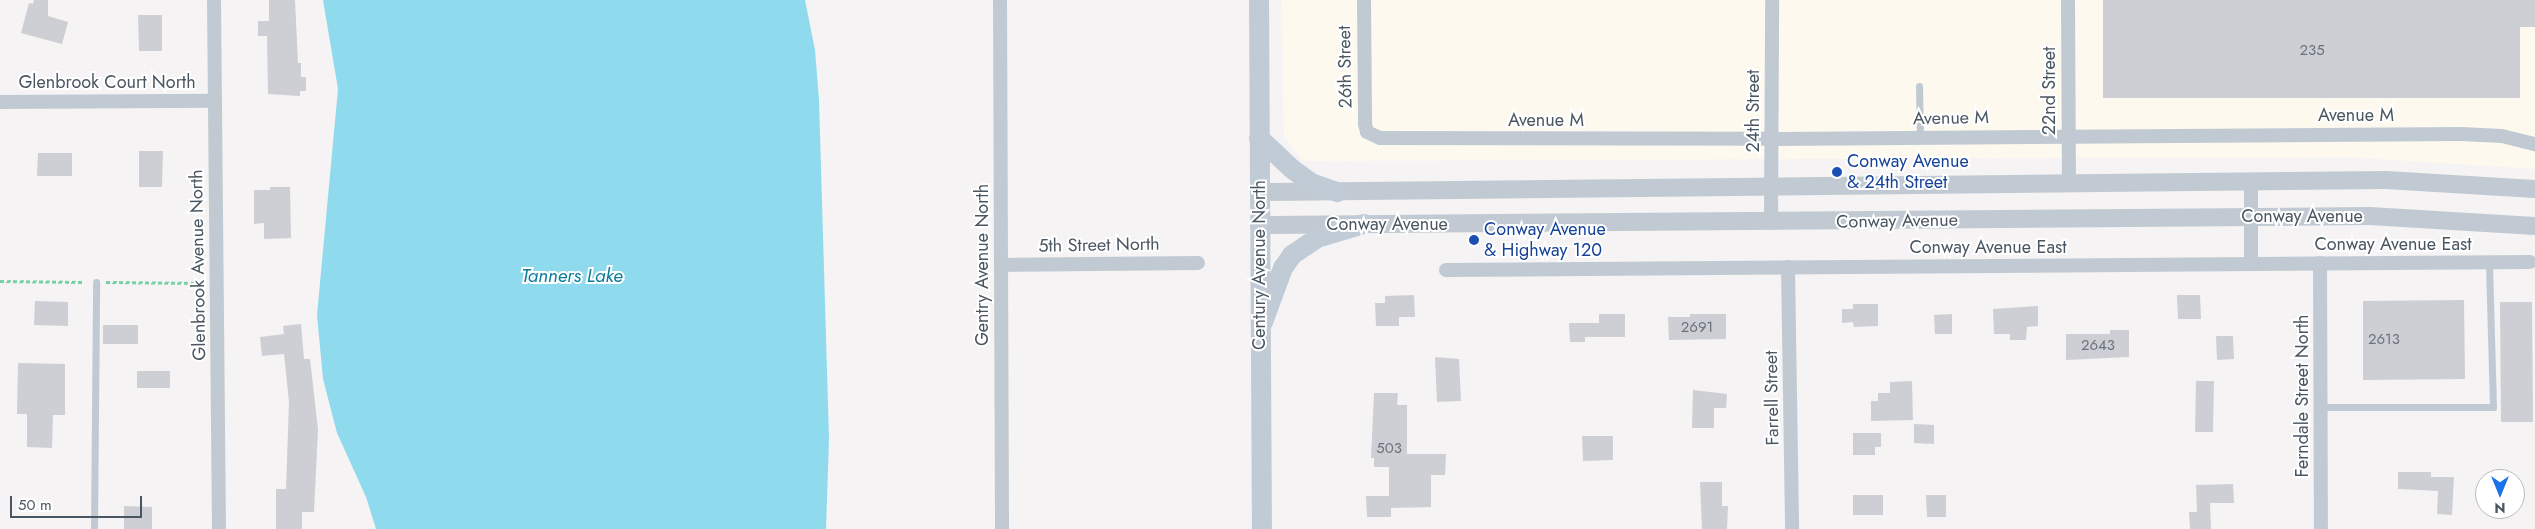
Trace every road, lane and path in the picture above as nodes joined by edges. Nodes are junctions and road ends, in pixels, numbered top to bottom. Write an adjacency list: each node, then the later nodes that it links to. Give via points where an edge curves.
1 (214, 0): 8 (street, Glenbrook Avenue North)
2 (1000, 0): 32 (street, Gentry Avenue North)
3 (1259, 0): 13 (main road, Century Avenue North)
4 (1364, 0): 10 (street, 26th Street)
5 (1772, 0): 14 (street, 24th Street)
6 (2068, 0): 11 (street, 22nd Street)
7 (1919, 86): 12 (lane)
8 (215, 101): 9 (street, Glenbrook Court North); 39 (street, Glenbrook Avenue North)
9 (0, 102)
10 (1368, 132): 14 (street, Avenue M, via 1395,139)
11 (2067, 134): 12 (street, Avenue M); 15 (street, Avenue M, via 2461,134 2502,136); 17 (street, 22nd Street)
12 (1920, 137): 14 (street, Avenue M)
13 (1259, 138): 20 (main road, Century Avenue North); 21 (main road, via 1311,183)
14 (1772, 139): 18 (street, 24th Street)
15 (2535, 144)
16 (2251, 181): 17 (street, Conway Avenue); 19 (street, Conway Avenue, via 2432,181); 22 (street)
17 (2069, 182): 18 (street, Conway Avenue)
18 (1771, 186): 21 (street, Conway Avenue); 23 (street, 24th Street)
19 (2535, 190)
20 (1259, 192): 21 (street, Conway Avenue); 25 (main road, Century Avenue North)
21 (1337, 192)
22 (2251, 216): 23 (street, Conway Avenue); 26 (street, Conway Avenue, via 2370,216); 31 (street)
23 (1771, 223): 24 (street, Conway Avenue)
24 (1364, 224): 25 (street, Conway Avenue); 36 (main road, via 1317,238 1292,255 1283,268)
25 (1259, 225): 36 (main road, Century Avenue North)
26 (2535, 226)
27 (2489, 262): 28 (street, Conway Avenue East); 30 (street, Conway Avenue East); 37 (lane, via 2492,407)
28 (2532, 262)
29 (1198, 263): 32 (street, 5th Street North)
30 (2320, 263): 31 (street, Conway Avenue East); 37 (street, Ferndale Street North)
31 (2251, 264): 33 (street, Conway Avenue East)
32 (1001, 265): 40 (street, Gentry Avenue North)
33 (1788, 267): 34 (street, Conway Avenue East); 42 (street, Farrell Street)
34 (1446, 270)
35 (96, 282): 38 (lane)
36 (1259, 333): 41 (main road, Century Avenue North)
37 (2321, 407): 43 (street, Ferndale Street North)
38 (94, 529)
39 (219, 529)
40 (1002, 529)
41 (1262, 529)
42 (1792, 529)
43 (2321, 529)

